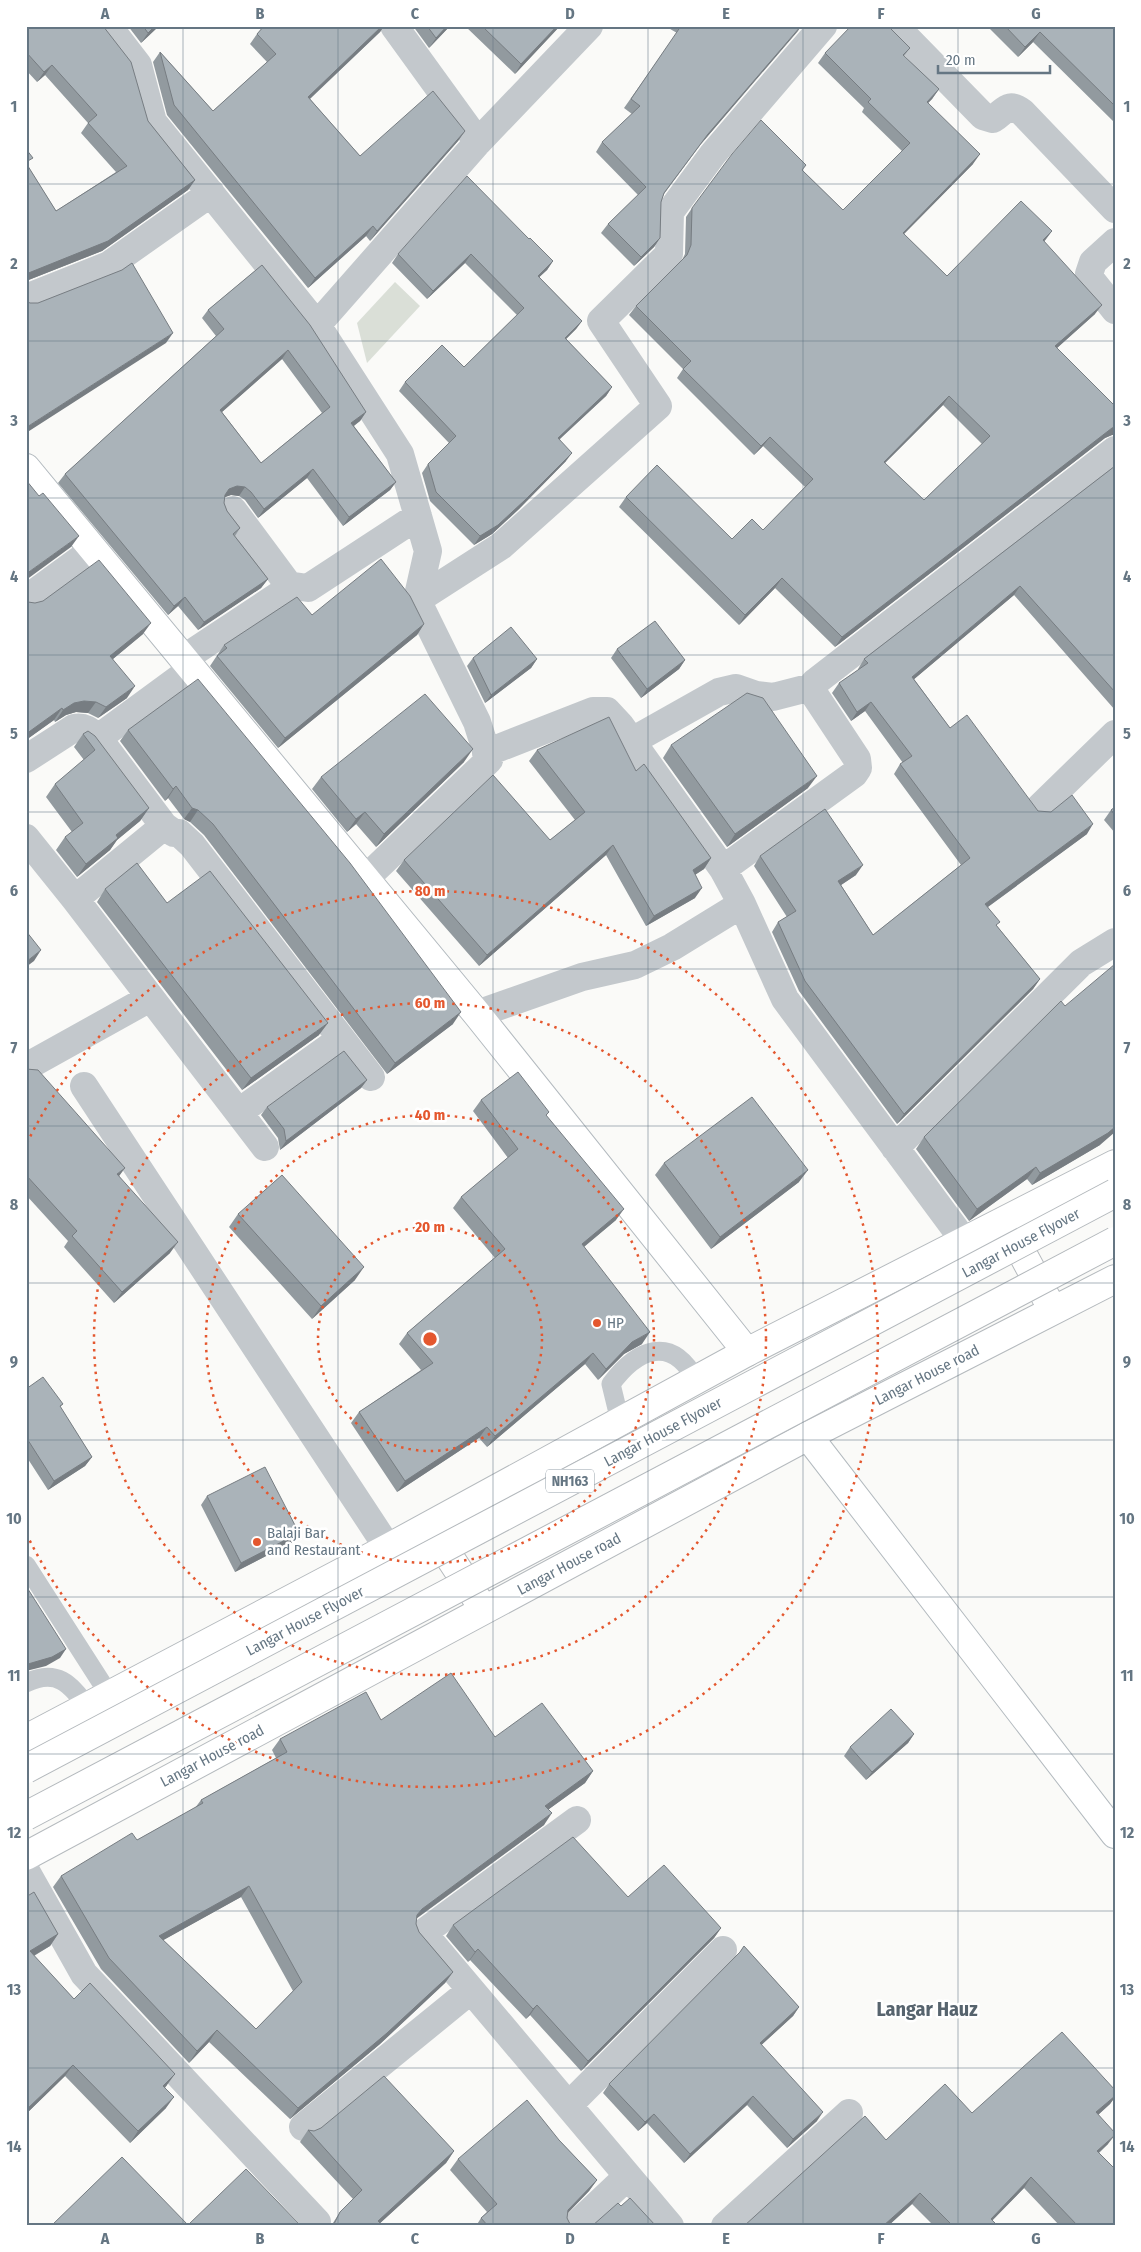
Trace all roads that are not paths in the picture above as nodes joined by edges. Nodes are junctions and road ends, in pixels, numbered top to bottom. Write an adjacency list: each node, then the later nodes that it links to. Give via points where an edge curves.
1 (108, 26): 7 (street, via 138,65 153,122)
2 (394, 26): 6 (street)
3 (589, 26): 6 (street)
4 (823, 26): 20 (street, via 713,154 670,212 669,254 601,321 658,406 501,546)
5 (895, 26): 8 (street, via 983,116 993,119 1009,107 1022,112)
6 (478, 142): 12 (street)
7 (211, 193): 10 (street, via 110,265); 12 (street)
8 (1115, 209)
9 (1115, 242): 11 (street, via 1093,262 1089,274)
10 (26, 298)
11 (1115, 310)
12 (317, 325): 16 (street, via 400,454)
13 (1115, 450): 22 (street)
14 (26, 468): 17 (main road)
15 (233, 510): 18 (street)
16 (418, 516): 18 (street, via 308,588); 20 (street, via 428,551)
17 (93, 550): 19 (street); 21 (main road)
18 (291, 588): 21 (street)
19 (26, 599)
20 (417, 600): 26 (street, via 477,722)
21 (187, 664): 24 (street); 32 (main road)
22 (812, 687): 25 (street, via 773,697 736,688 719,692); 31 (street, via 857,760 858,768)
23 (1115, 734): 28 (street)
24 (98, 738): 27 (street, via 89,730 74,728); 29 (street)
25 (632, 741): 26 (street, via 613,715 600,709); 31 (street)
26 (486, 753): 32 (street, via 489,760)
27 (26, 759)
28 (1040, 807)
29 (164, 826): 33 (street); 38 (street, via 179,833 192,845)
30 (26, 838): 33 (street)
31 (723, 868): 34 (street)
32 (365, 880): 37 (main road)
33 (75, 900): 36 (street)
34 (742, 904): 37 (street, via 635,965 582,977); 44 (street, via 785,999)
35 (1115, 942): 44 (street, via 1081,963)
36 (150, 998): 39 (street); 42 (street)
37 (477, 1014): 52 (main road)
38 (341, 1039): 40 (street); 42 (street)
39 (26, 1067)
40 (371, 1077)
41 (84, 1086): 57 (street)
42 (239, 1112): 43 (street)
43 (265, 1147)
44 (895, 1148): 49 (street)
45 (1115, 1164): 47 (main road)
46 (1115, 1193): 63 (main road, Langar House Flyover / NH163, bridge)
47 (1005, 1221): 49 (main road); 51 (main road)
48 (1115, 1241): 64 (main road, NH163, bridge)
49 (965, 1242): 52 (main road)
50 (1115, 1279): 51 (main road, Langar House road)
51 (1053, 1310): 55 (main road, Langar House road)
52 (747, 1352): 53 (main road)
53 (696, 1380): 54 (main road); 54 (lane, via 679,1357 665,1352 646,1352 624,1367 611,1384)
54 (620, 1421): 56 (main road)
55 (808, 1436): 59 (main road, Langar House road); 66 (main road)
56 (429, 1526): 57 (main road); 59 (main road)
57 (388, 1548): 61 (main road)
58 (26, 1565): 61 (lane)
59 (484, 1610): 67 (main road, Langar House road)
60 (26, 1683): 61 (lane, via 52,1676)
61 (99, 1702): 62 (main road)
62 (26, 1739)
63 (26, 1769)
64 (26, 1816)
65 (578, 1820): 70 (street, via 423,1933)
66 (1115, 1834)
67 (26, 1856)
68 (26, 1871): 75 (street, via 84,1974 317,2222)
69 (723, 1950): 71 (street)
70 (471, 1990): 71 (street); 73 (street)
71 (568, 2105): 74 (street)
72 (848, 2113): 78 (street)
73 (303, 2126)
74 (628, 2176): 76 (street); 77 (street)
75 (314, 2226)
76 (575, 2226)
77 (670, 2226)
78 (725, 2226)

